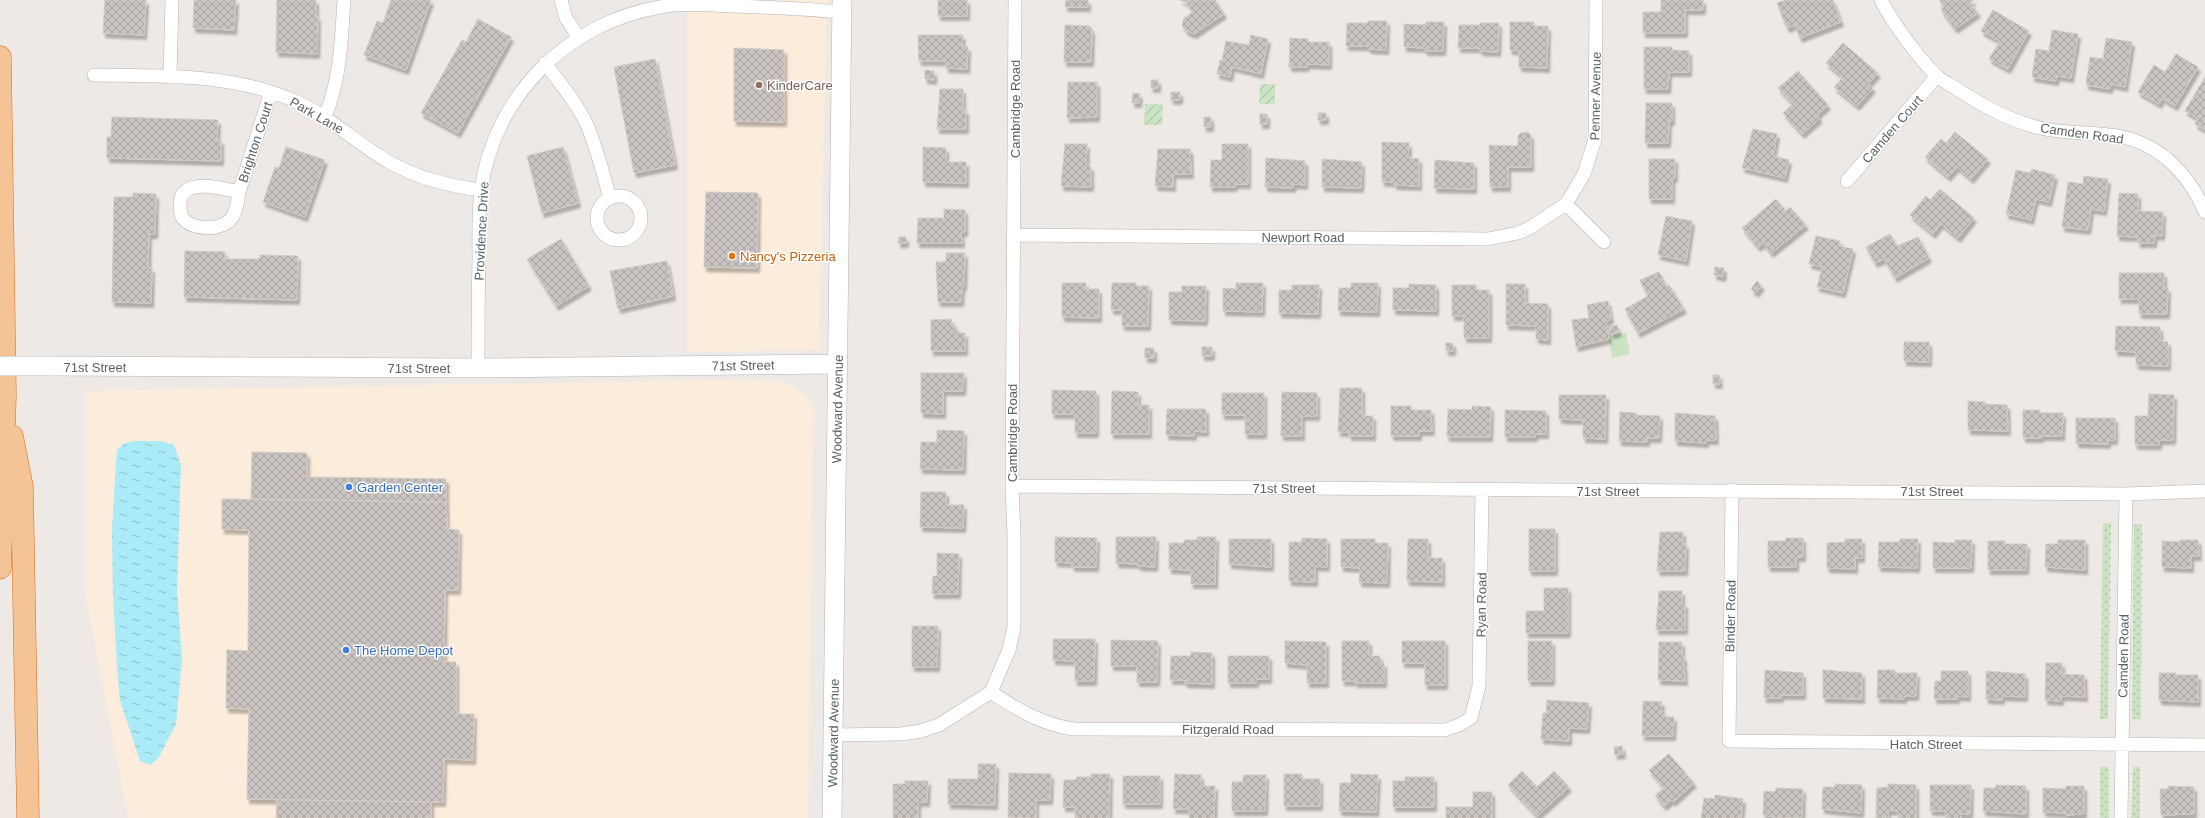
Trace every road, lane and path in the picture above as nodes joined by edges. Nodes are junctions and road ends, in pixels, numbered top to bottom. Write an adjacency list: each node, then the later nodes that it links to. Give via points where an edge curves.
1 (172, 0): 14 (street)
2 (344, 0): 16 (street, via 340,65 333,97)
3 (560, 0): 9 (street, via 566,18)
4 (1015, 0): 24 (street, Cambridge Road)
5 (1596, 0): 18 (street, Penner Avenue, via 1594,139 1590,161)
6 (1881, 0): 13 (street, Camden Road, via 1896,25)
7 (718, 3): 8 (street, Providence Drive); 9 (street, Providence Drive, via 642,11 615,20)
8 (841, 6): 26 (street, Woodward Avenue)
9 (578, 38): 11 (street, Providence Drive)
10 (0, 57): 29 (highway)
11 (545, 63): 19 (street, Providence Drive, via 512,105 493,140); 21 (street, via 586,123)
12 (94, 75): 14 (street, Park Lane)
13 (1937, 76): 17 (street, Camden Court); 23 (street, Camden Road, via 1997,113 2020,122 2053,131 2123,137 2147,146 2167,158 2181,172)
14 (170, 77): 15 (street, Park Lane, via 239,83)
15 (271, 92): 16 (street, Park Lane); 20 (street, Brighton Court)
16 (325, 116): 19 (street, Park Lane, via 388,162 454,187)
17 (1847, 181)
18 (1576, 189): 22 (street, Newport Road)
19 (481, 190): 28 (street, Providence Drive)
20 (239, 192): 20 (street, Brighton Court, via 234,216 225,224 208,227 191,225 182,217 181,196 187,189 201,186)
21 (610, 198)
22 (1566, 204): 24 (street, Newport Road, via 1518,233 1488,238); 25 (street)
23 (2205, 212)
24 (1014, 235): 30 (street, Cambridge Road)
25 (1604, 242)
26 (837, 364): 28 (street, 71st Street); 38 (street, Woodward Avenue)
27 (0, 366): 28 (street, 71st Street, bridge)
28 (478, 368)
29 (4, 395): 35 (highway); 42 (highway, via 22,487)
30 (1012, 486): 31 (street, 71st Street); 36 (street, Cambridge Road, via 1014,627 1009,650)
31 (1482, 490): 32 (street, 71st Street); 37 (street, Ryan Road, via 1480,686)
32 (1732, 490): 34 (street, 71st Street); 39 (street, Binder Road)
33 (2205, 491): 34 (street, 71st Street)
34 (2126, 494): 40 (street, Camden Road)
35 (0, 568)
36 (991, 692): 37 (street, Fitzgerald Road, via 1011,706 1049,724 1074,729 1445,730); 38 (street, via 939,725 921,732)
37 (1471, 718)
38 (833, 735): 43 (street, Woodward Avenue)
39 (1729, 741): 40 (street, Hatch Street)
40 (2122, 745): 41 (street, Hatch Street); 44 (street, Camden Road)
41 (2205, 745)
42 (28, 818)
43 (832, 818)
44 (2121, 818)

